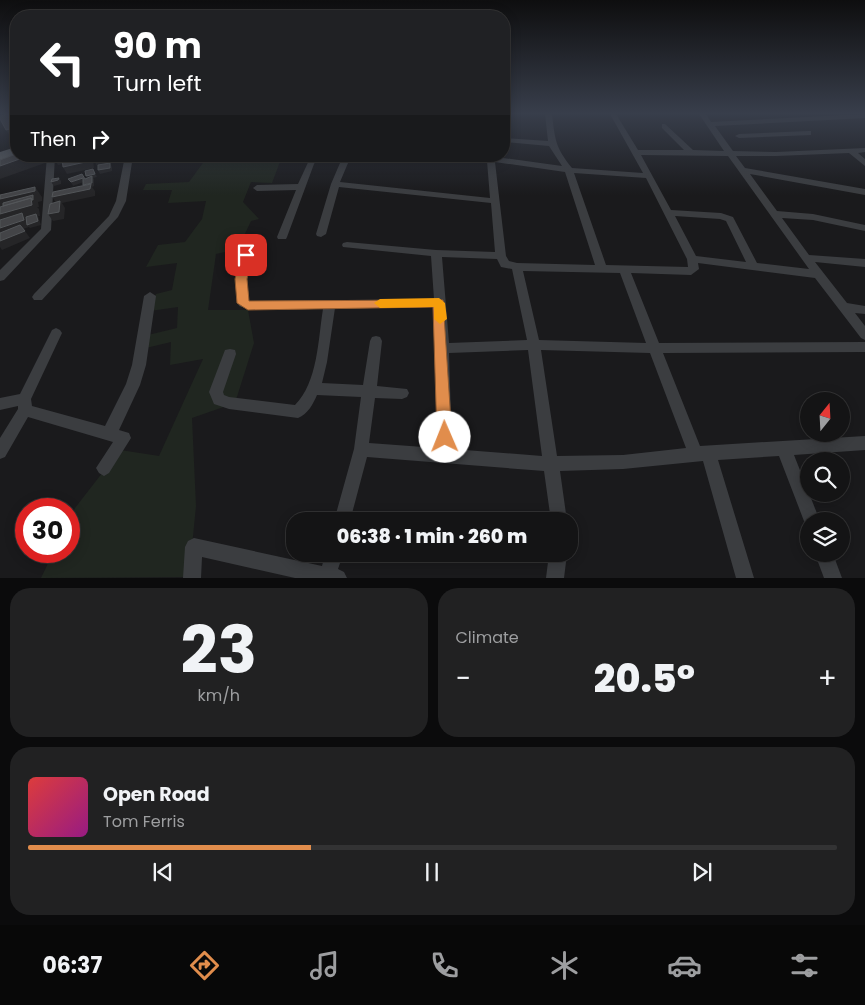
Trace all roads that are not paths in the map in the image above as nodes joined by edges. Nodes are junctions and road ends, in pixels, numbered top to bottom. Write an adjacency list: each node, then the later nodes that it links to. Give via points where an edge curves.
1 (516, 141): 7 (street)
2 (552, 141): 7 (street)
3 (629, 141): 10 (street)
4 (679, 141): 11 (street)
5 (723, 141): 12 (street)
6 (743, 141): 13 (street)
7 (552, 144): 21 (street)
8 (865, 150): 9 (street)
9 (851, 151): 13 (street); 20 (street)
10 (635, 152): 11 (street); 23 (street)
11 (690, 152): 12 (street)
12 (731, 152): 13 (street); 22 (street)
13 (752, 153)
14 (51, 162): 46 (street, via 46,230)
15 (128, 162): 48 (street, via 121,201 113,217)
16 (312, 162): 25 (street)
17 (344, 162): 24 (street)
18 (491, 162): 28 (street)
19 (507, 162): 21 (street)
20 (865, 163)
21 (569, 170): 23 (street); 43 (street)
22 (742, 170): 27 (street); 30 (street)
23 (649, 176): 29 (street)
24 (335, 184): 28 (street); 32 (street)
25 (301, 187): 26 (street); 33 (street)
26 (258, 188)
27 (865, 192)
28 (494, 201): 37 (street)
29 (668, 213): 39 (street); 41 (street, via 730,219)
30 (774, 214): 31 (street, via 820,218); 38 (street)
31 (865, 228)
32 (321, 234)
33 (282, 237)
34 (347, 245): 35 (street)
35 (436, 253): 37 (street); 49 (street)
36 (246, 255): 50 (street, via 241,279 243,303)
37 (501, 256): 42 (street, via 504,264)
38 (806, 258): 40 (street); 45 (street)
39 (692, 259): 41 (street); 44 (street, via 695,266 692,271)
40 (865, 263)
41 (753, 266): 45 (street)
42 (517, 267): 43 (street); 56 (street)
43 (602, 270): 44 (street)
44 (624, 270): 59 (street)
45 (818, 274): 51 (street)
46 (0, 277)
47 (150, 296): 66 (street, via 135,378)
48 (38, 297)
49 (439, 303): 50 (street); 58 (street)
50 (330, 304): 61 (street)
51 (843, 307): 52 (street); 54 (street)
52 (865, 310)
53 (56, 332): 65 (street)
54 (864, 333)
55 (376, 341): 62 (street)
56 (534, 345): 58 (street); 59 (street); 73 (street)
57 (865, 347): 59 (street)
58 (443, 348): 71 (street)
59 (654, 348): 72 (street)
60 (230, 354): 61 (street, via 216,392 219,400 298,412 306,406)
61 (314, 389): 62 (street)
62 (370, 391): 63 (street); 69 (street)
63 (402, 393)
64 (0, 404): 65 (street)
65 (24, 404): 66 (street); 70 (street)
66 (109, 434): 74 (street, via 124,438)
67 (865, 443): 68 (street)
68 (784, 448): 72 (street); 77 (street)
69 (361, 449): 71 (street); 75 (street)
70 (0, 452)
71 (445, 454): 73 (street)
72 (702, 454): 73 (street, via 623,462); 84 (street)
73 (550, 464): 76 (street)
74 (104, 468)
75 (344, 512)
76 (557, 512)
77 (809, 512)
78 (334, 562): 81 (street)
79 (557, 562): 83 (street)
80 (827, 562): 85 (street)
81 (333, 576): 82 (street, via 194,547)
82 (192, 578)
83 (555, 578)
84 (745, 578)
85 (833, 578)

